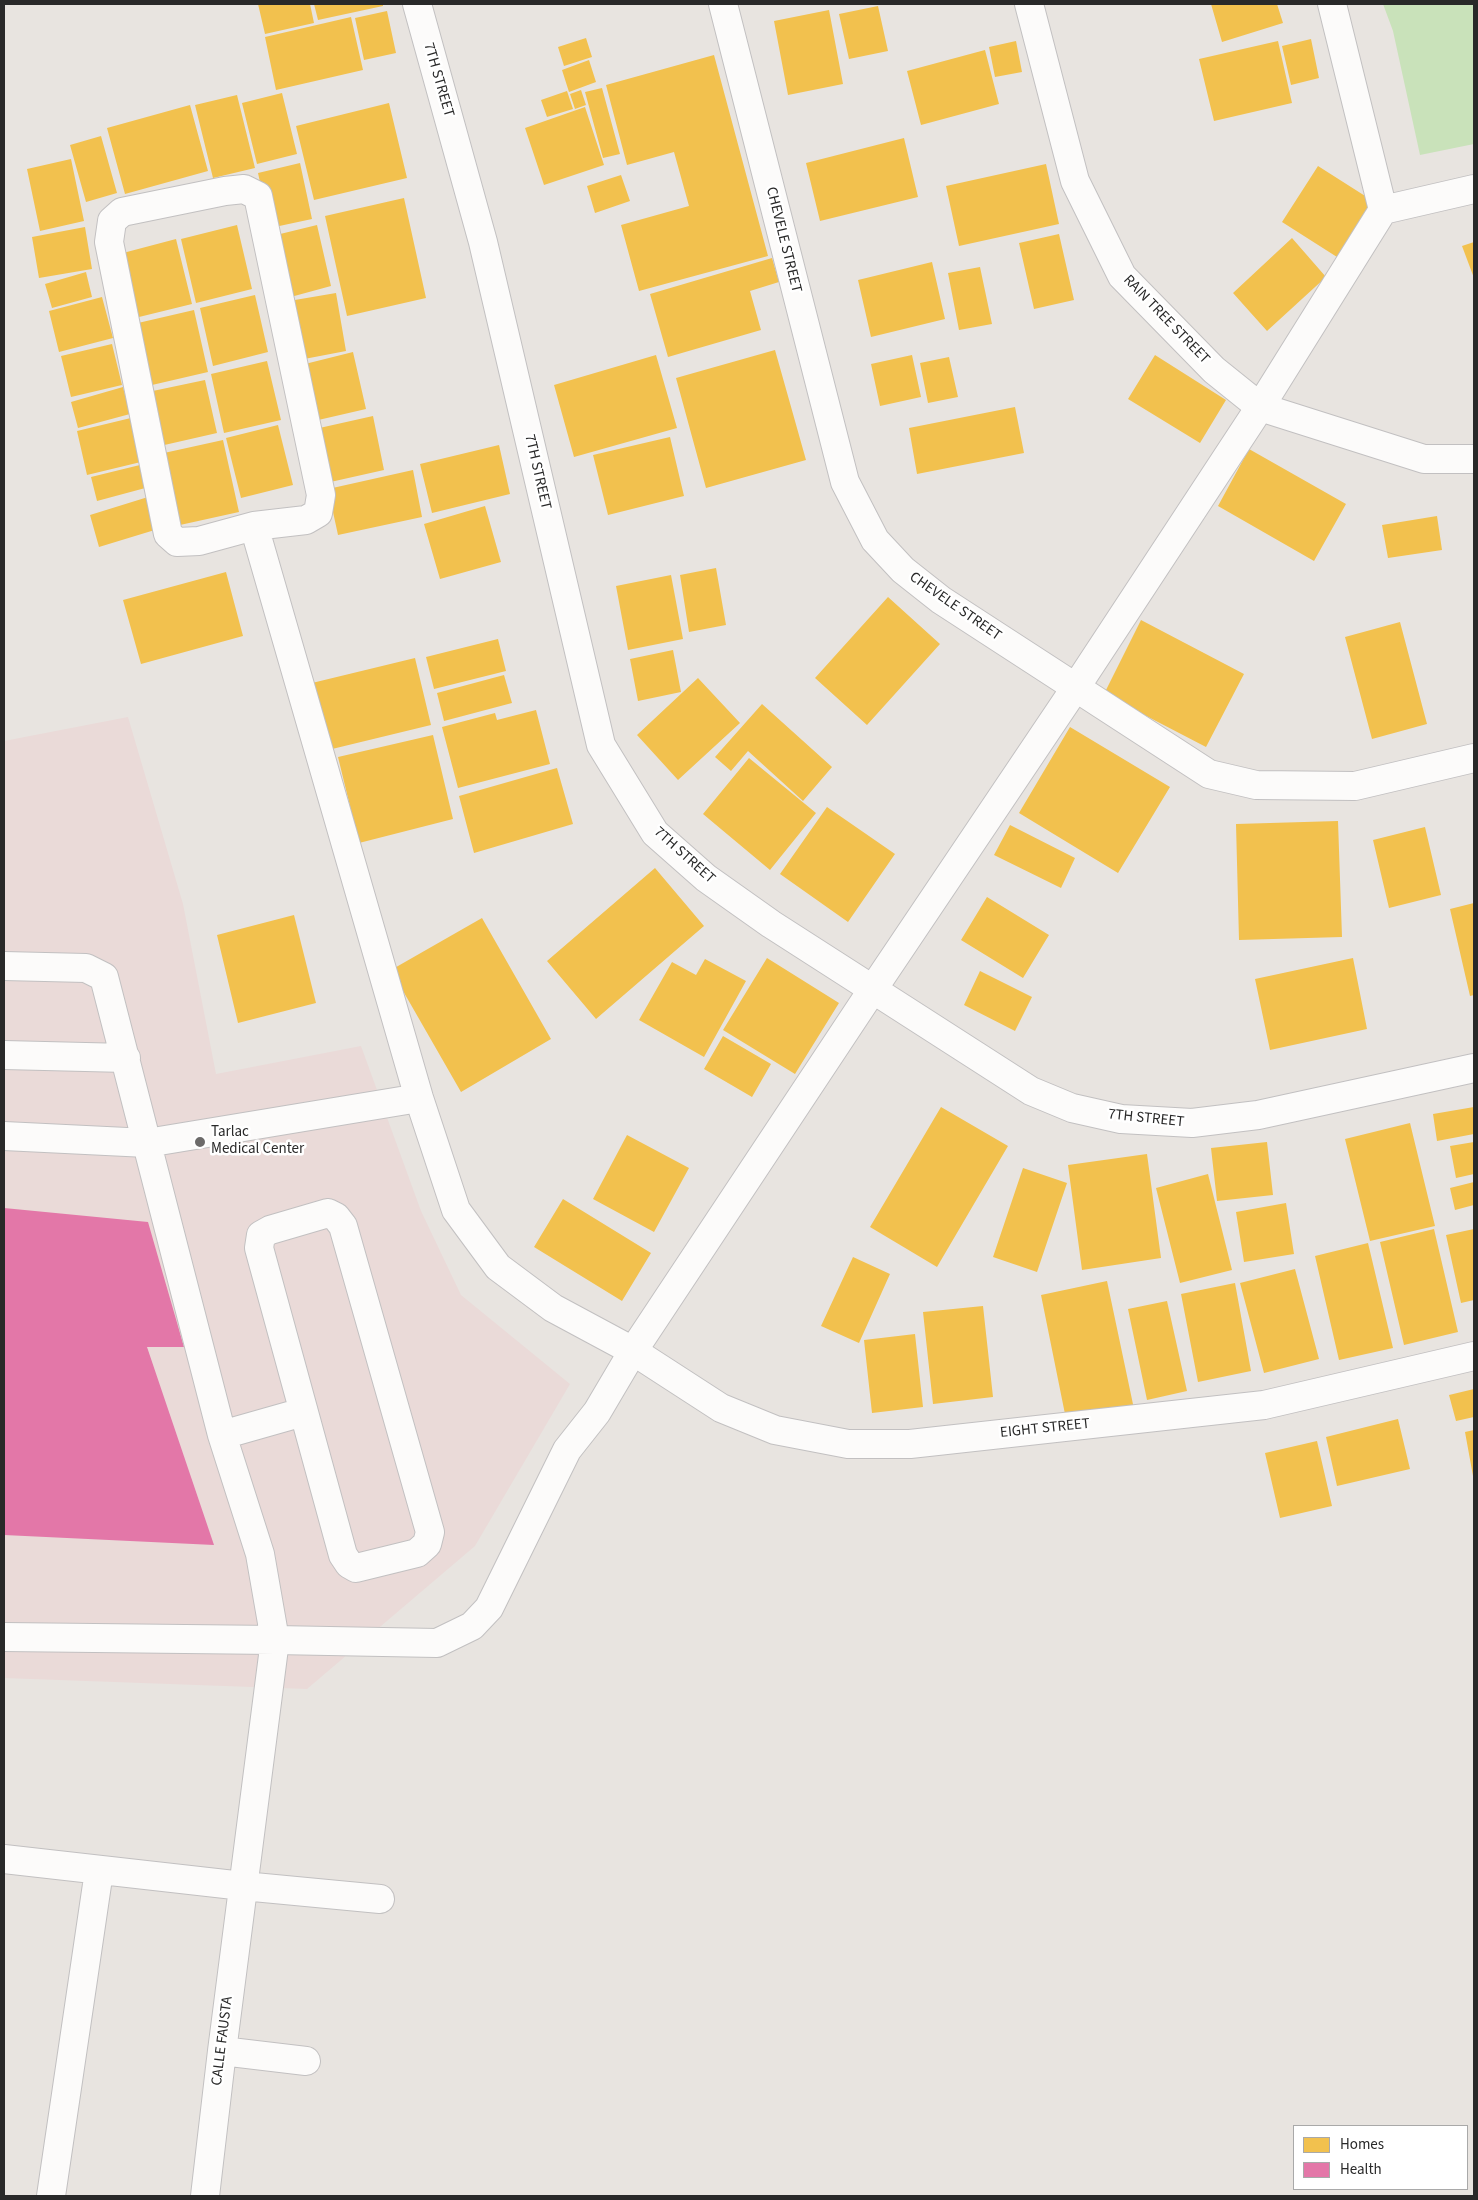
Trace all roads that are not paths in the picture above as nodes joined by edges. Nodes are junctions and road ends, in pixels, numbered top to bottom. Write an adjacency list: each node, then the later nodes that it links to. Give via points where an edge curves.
1 (416, 4): 13 (street, 7TH STREET, via 483,242 601,745 655,833 706,878 770,924)
2 (723, 4): 10 (street, CHEVELE STREET, via 845,482 875,540 903,570 941,600)
3 (1030, 4): 7 (street, RAIN TREE STREET, via 1075,181 1122,276 1214,370)
4 (1332, 4): 6 (street)
5 (1474, 189): 6 (street)
6 (1383, 210): 7 (street)
7 (1260, 407): 8 (street, RAIN TREE STREET, via 1424,459); 10 (street)
8 (1474, 459)
9 (254, 526): 9 (street, via 199,541 177,542 168,534 109,242 112,221 122,212 225,191 244,189 258,196 321,495 318,512 306,520); 17 (street, EIGHT STREET)
10 (1076, 687): 11 (street, CHEVELE STREET, via 1209,774 1256,785 1355,786); 13 (street)
11 (1474, 758)
12 (4, 966): 15 (street, CALLE FAUSTA, via 86,968 104,977)
13 (873, 989): 16 (street, 7TH STREET, via 1031,1091 1072,1108 1121,1119 1192,1123 1258,1116); 20 (street)
14 (4, 1055): 15 (street)
15 (126, 1058): 19 (street, CALLE FAUSTA)
16 (1474, 1068)
17 (419, 1098): 19 (street); 20 (street, EIGHT STREET, via 456,1210 498,1267 553,1308)
18 (4, 1136): 19 (street)
19 (147, 1143): 23 (street, CALLE FAUSTA)
20 (633, 1351): 21 (street, EIGHT STREET, via 721,1408 775,1430 848,1444 910,1444 1264,1405); 25 (street, via 597,1412 567,1450 489,1608 472,1626 437,1643)
21 (1474, 1356)
22 (303, 1412): 22 (street, via 343,1555 349,1564 356,1568 417,1553 427,1544 430,1532 343,1226 336,1217 328,1214 270,1230 261,1235 259,1248); 23 (street)
23 (222, 1435): 25 (street, CALLE FAUSTA, via 260,1554)
24 (4, 1637): 25 (street)
25 (275, 1640): 28 (street, CALLE FAUSTA)
26 (4, 1859): 27 (street)
27 (99, 1871): 28 (street); 32 (street)
28 (243, 1886): 29 (street); 30 (street, CALLE FAUSTA)
29 (380, 1898)
30 (222, 2050): 31 (street); 33 (street, CALLE FAUSTA)
31 (306, 2062)
32 (51, 2196)
33 (209, 2196)

